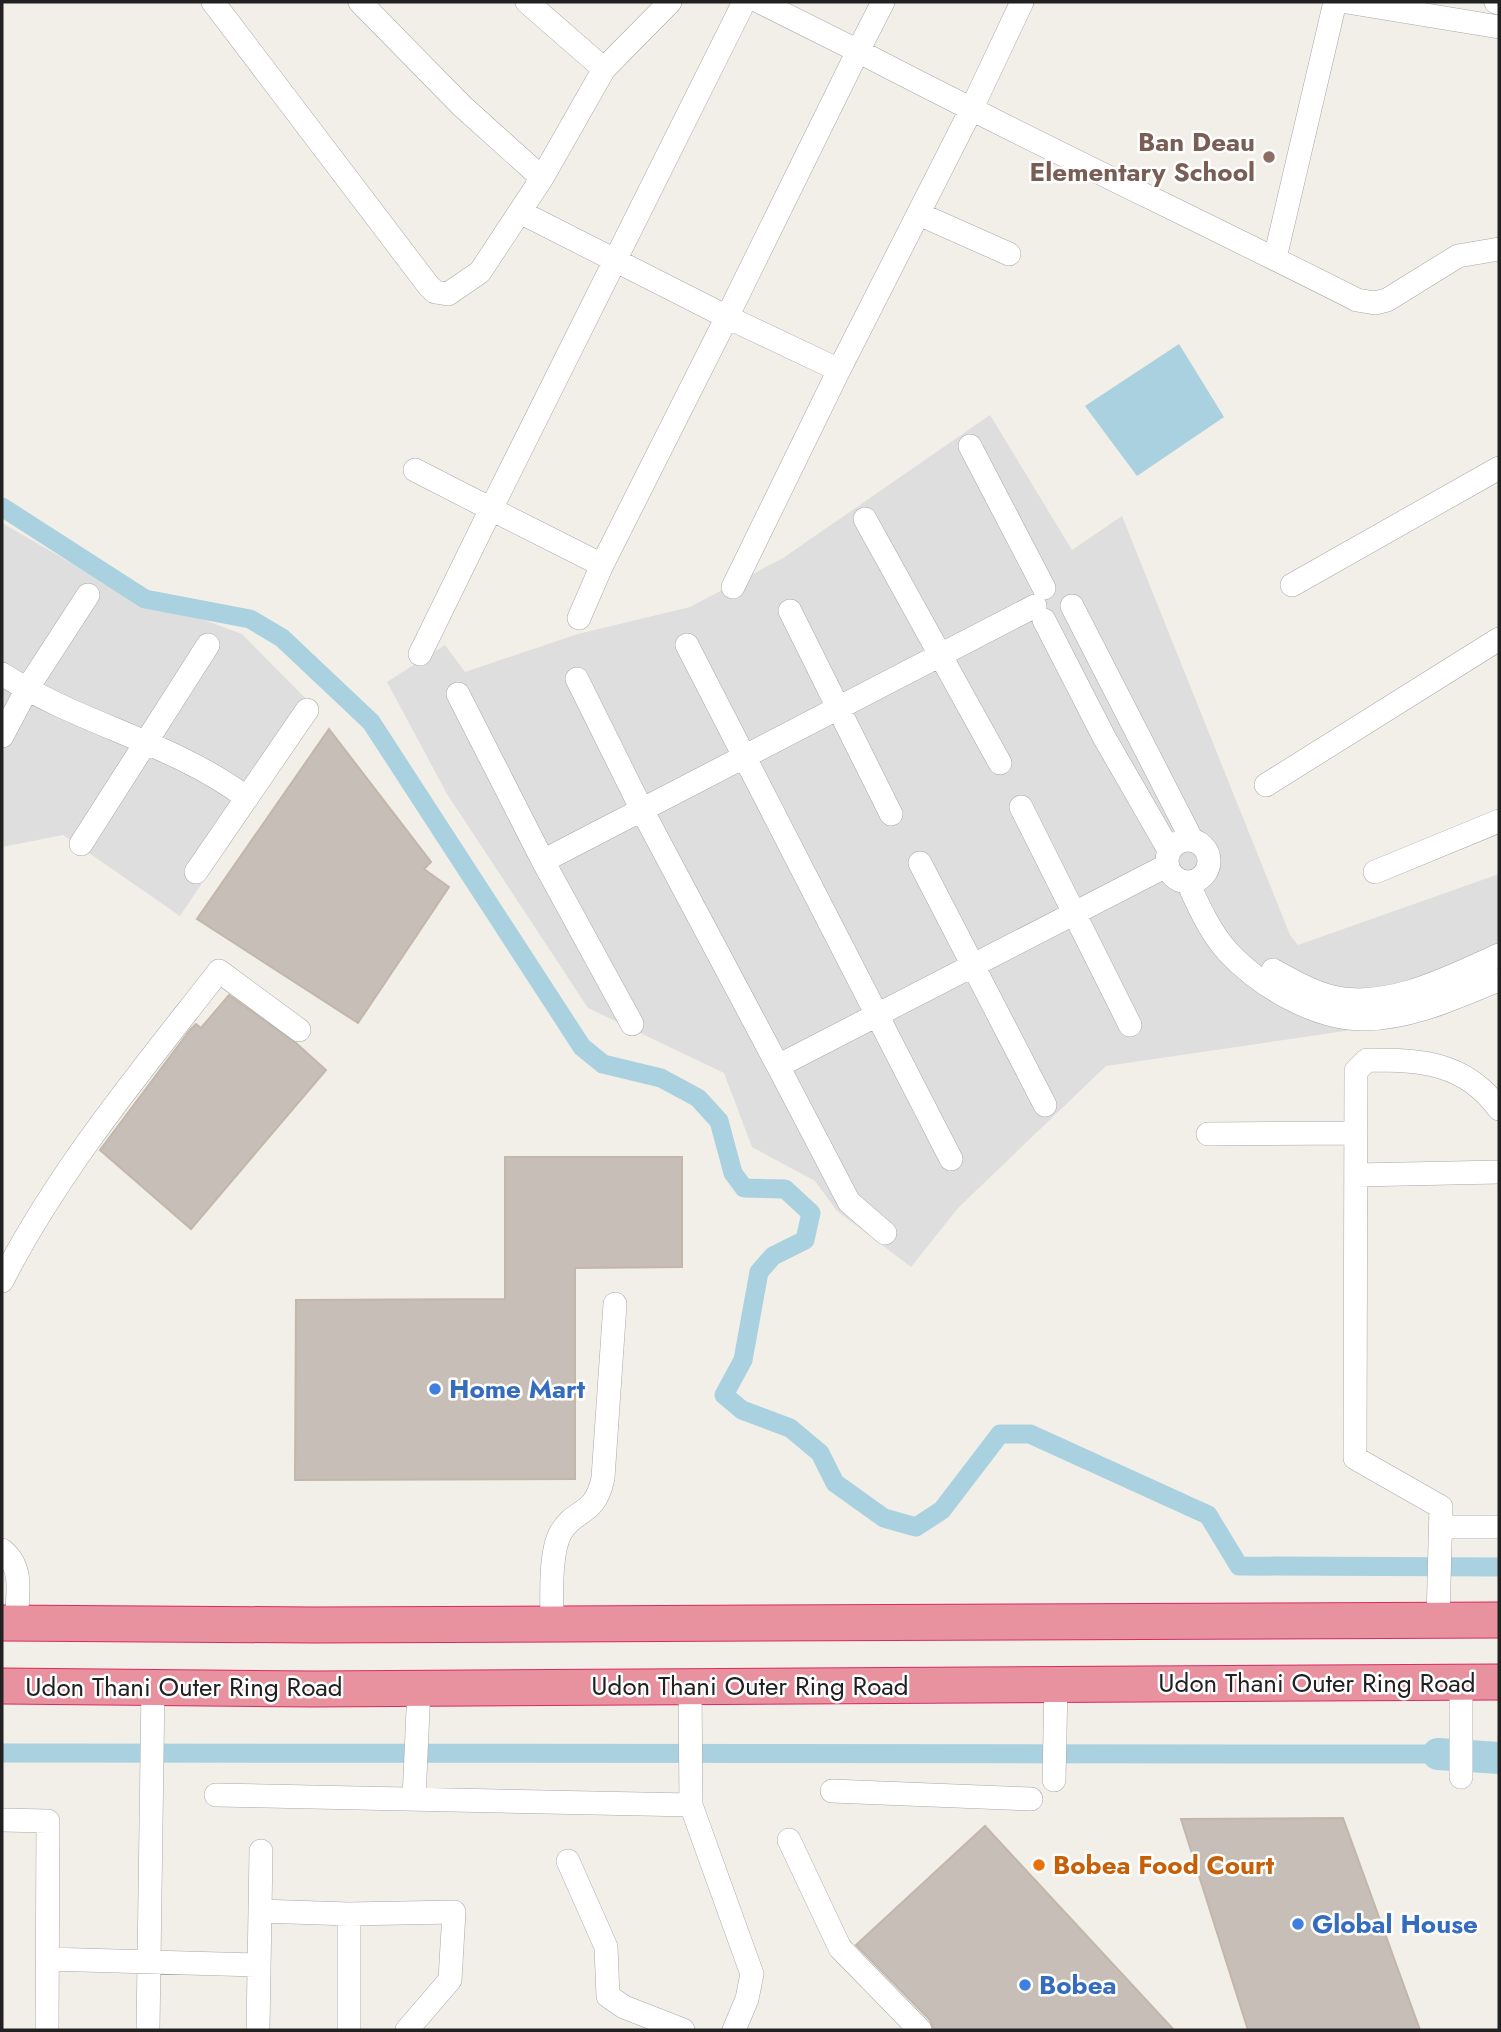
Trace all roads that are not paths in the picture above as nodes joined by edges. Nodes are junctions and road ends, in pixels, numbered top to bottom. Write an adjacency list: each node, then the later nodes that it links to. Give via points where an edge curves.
1 (213, 2): 16 (street, via 435,292 448,294 480,272)
2 (360, 2): 15 (street, via 462,106)
3 (527, 2): 13 (street)
4 (670, 2): 13 (street)
5 (744, 2): 21 (street)
6 (760, 2): 12 (street)
7 (883, 2): 12 (street)
8 (1022, 2): 14 (street)
9 (1335, 2): 20 (street)
10 (1347, 2): 11 (street)
11 (1499, 27)
12 (858, 51): 14 (street); 22 (street)
13 (604, 69): 15 (street)
14 (971, 110): 17 (street); 20 (street)
15 (542, 178): 16 (street)
16 (520, 212): 21 (street)
17 (919, 214): 19 (street); 23 (street)
18 (1499, 249): 20 (street, via 1458,256 1375,303 1357,300)
19 (1009, 254)
20 (1275, 258)
21 (615, 261): 22 (street); 27 (street)
22 (727, 317): 23 (street); 29 (street)
23 (839, 370): 31 (street)
24 (970, 446): 33 (street)
25 (1499, 468): 30 (street)
26 (415, 470): 27 (street)
27 (491, 509): 29 (street); 40 (street)
28 (865, 519): 41 (street)
29 (602, 565): 36 (street)
30 (1292, 585)
31 (733, 587)
32 (88, 595): 44 (street)
33 (1041, 605): 34 (street, via 1059,622); 34 (street, via 1057,586 1071,598); 41 (street); 50 (street)
34 (1072, 606): 48 (street)
35 (790, 611): 46 (street)
36 (579, 618)
37 (1499, 639): 54 (street)
38 (208, 645): 51 (street)
39 (687, 645): 52 (street)
40 (420, 654)
41 (940, 655): 46 (street); 53 (street)
42 (2, 674): 44 (street)
43 (577, 679): 57 (street)
44 (27, 689): 49 (street); 51 (street)
45 (458, 694): 63 (street)
46 (840, 707): 52 (street); 58 (street)
47 (307, 710): 55 (street)
48 (1130, 724): 50 (street); 60 (street)
49 (2, 736)
50 (1104, 737): 62 (street)
51 (147, 742): 55 (street, via 219,777); 61 (street)
52 (743, 758): 57 (street); 72 (street)
53 (1000, 763)
54 (1266, 785)
55 (247, 798): 66 (street)
56 (1021, 807): 68 (street)
57 (642, 810): 63 (street); 76 (street)
58 (891, 814)
59 (1499, 821): 65 (street)
60 (1192, 840): 62 (street, via 1180,841); 67 (street, via 1209,855 1209,866)
61 (81, 844)
62 (1168, 858): 67 (street, via 1177,880); 68 (street)
63 (543, 861): 73 (street)
64 (920, 863): 70 (street)
65 (1375, 872)
66 (196, 873)
67 (1194, 881): 69 (street, via 1228,930 1264,966 1332,997 1356,1000 1393,995); 71 (street, via 1214,934 1229,953 1250,972 1304,1005 1365,1019 1404,1014)
68 (1072, 914): 70 (street); 74 (street)
69 (1499, 955)
70 (973, 965): 72 (street); 77 (street)
71 (1499, 980)
72 (875, 1016): 76 (street); 81 (street)
73 (632, 1024)
74 (1130, 1025)
75 (299, 1030): 85 (street, via 219,971 103,1121)
76 (778, 1066): 84 (street, via 849,1202)
77 (1045, 1105)
78 (1499, 1109): 79 (street, via 1485,1090 1451,1068 1367,1060 1356,1071)
79 (1356, 1133): 80 (street); 83 (street)
80 (1208, 1135)
81 (951, 1158)
82 (1499, 1172): 83 (street)
83 (1356, 1175): 88 (street, via 1355,1458 1441,1507)
84 (886, 1233)
85 (2, 1281)
86 (615, 1304): 93 (street, via 602,1485 594,1503 560,1533)
87 (1499, 1527): 88 (street)
88 (1440, 1534): 90 (street)
89 (2, 1550): 92 (street, via 13,1559 18,1574)
90 (1438, 1606): 91 (highway); 93 (highway)
91 (1499, 1620)
92 (9, 1623): 93 (highway)
93 (552, 1624)
94 (1499, 1682): 95 (highway, Udon Thani Outer Ring Road)
95 (1461, 1683): 96 (highway, Udon Thani Outer Ring Road); 101 (street)
96 (1056, 1685): 99 (highway, Udon Thani Outer Ring Road); 102 (street)
97 (2, 1686): 98 (highway, Udon Thani Outer Ring Road)
98 (153, 1687): 100 (highway, Udon Thani Outer Ring Road); 115 (street)
99 (690, 1687): 100 (highway, Udon Thani Outer Ring Road); 107 (street)
100 (418, 1701): 105 (street)
101 (1461, 1777)
102 (1054, 1780)
103 (832, 1791): 106 (street)
104 (216, 1795): 105 (street)
105 (414, 1796): 107 (street)
106 (1031, 1799)
107 (691, 1805): 123 (street, via 752,1974)
108 (2, 1820): 114 (street, via 48,1821)
109 (789, 1840): 124 (street, via 841,1948)
110 (261, 1851): 112 (street)
111 (568, 1861): 122 (street, via 606,1947 608,1996 624,2007)
112 (260, 1911): 113 (street); 116 (street)
113 (349, 1914): 120 (street); 121 (street, via 454,1912 450,1980)
114 (47, 1959): 115 (street); 117 (street)
115 (149, 1961): 116 (street); 118 (street)
116 (258, 1965): 119 (street)
117 (47, 2030)
118 (149, 2030)
119 (258, 2030)
120 (349, 2030)
121 (407, 2030)
122 (684, 2030)
123 (734, 2030)
124 (920, 2030)

